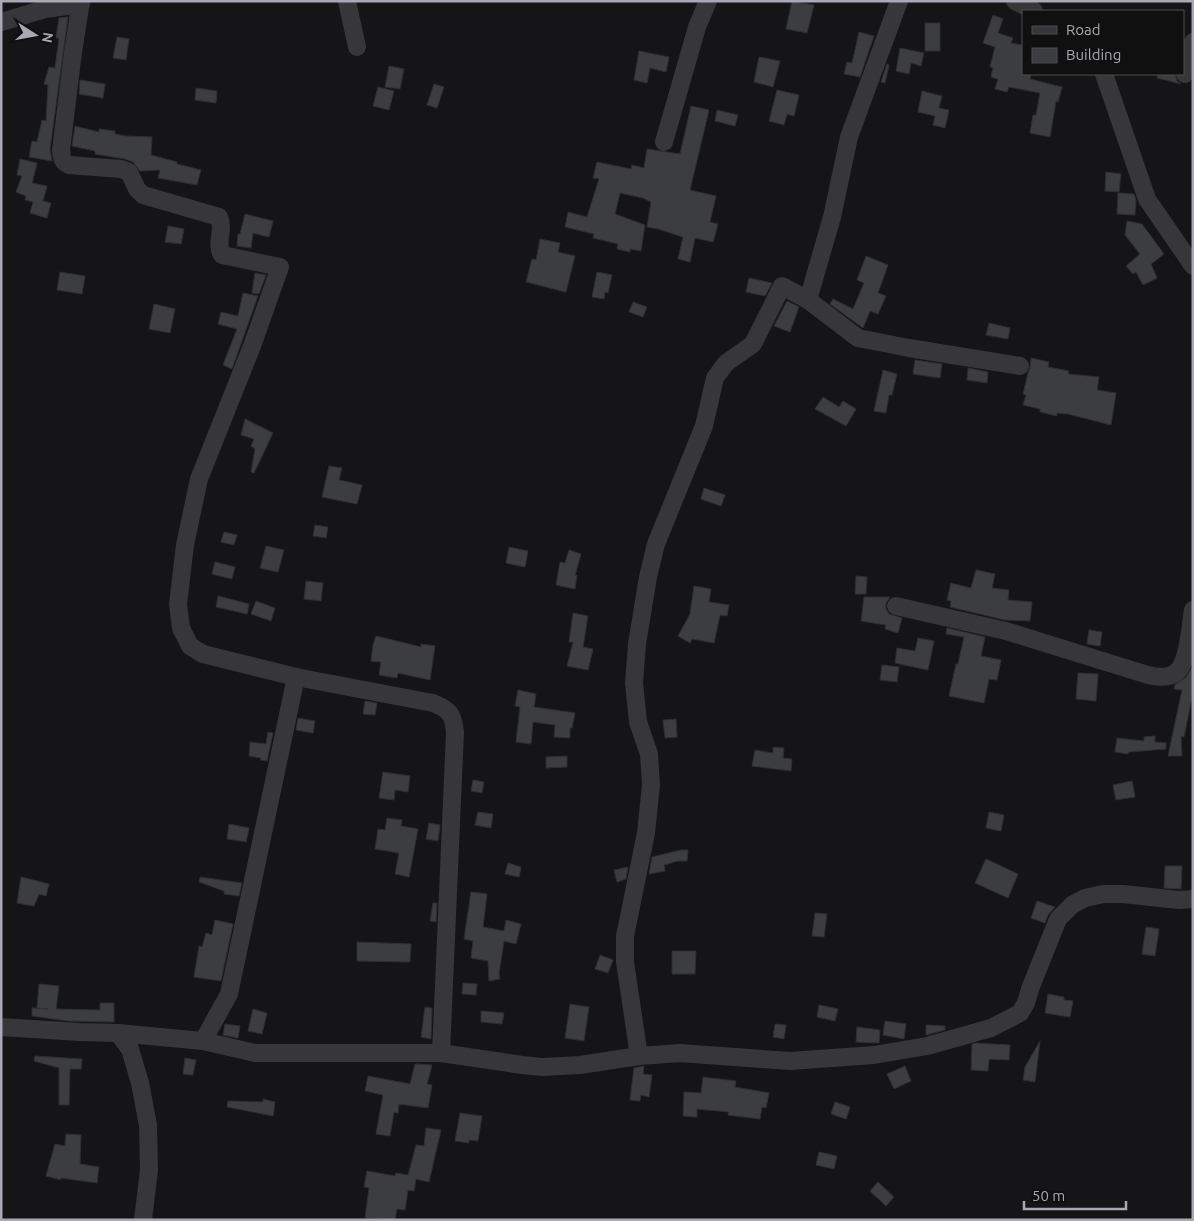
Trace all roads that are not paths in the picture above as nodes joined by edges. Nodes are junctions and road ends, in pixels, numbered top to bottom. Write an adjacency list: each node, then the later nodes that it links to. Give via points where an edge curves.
1 (348, 1): 9 (street)
2 (708, 1): 12 (street)
3 (899, 1): 14 (street, via 849,138 832,217)
4 (1015, 1): 6 (street)
5 (81, 3): 7 (street, via 44,9); 18 (street, via 62,150 64,163 130,172 142,195 219,217 222,255 280,267 199,479 185,545 178,604 181,628 190,646 203,654)
6 (1032, 10)
7 (1, 22)
8 (1193, 42): 11 (street)
9 (357, 47)
10 (1104, 75): 13 (street, via 1147,199)
11 (1187, 75)
12 (664, 142)
13 (1193, 266)
14 (808, 300): 15 (street, via 858,338); 24 (street, via 782,286 752,344 726,363 715,378 704,426 656,544 648,577 634,682 638,722 649,754 651,785 646,833 625,936 625,962)
15 (1020, 366)
16 (896, 606): 17 (street, via 1006,631 1148,676 1162,677 1174,675 1184,660)
17 (1193, 610)
18 (296, 677): 22 (street, via 230,994); 23 (street, via 433,704 445,708 453,716 455,732)
19 (1193, 899): 24 (street, via 1103,894 1085,898 1072,906 1058,919 1020,1013 991,1028 927,1046 850,1057 790,1061 680,1053)
20 (1, 1027): 21 (street)
21 (118, 1033): 22 (street); 25 (street, via 130,1049 148,1125 149,1170)
22 (203, 1040): 23 (street, via 255,1053)
23 (441, 1053): 24 (street, via 542,1067)
24 (639, 1056)
25 (143, 1220)

